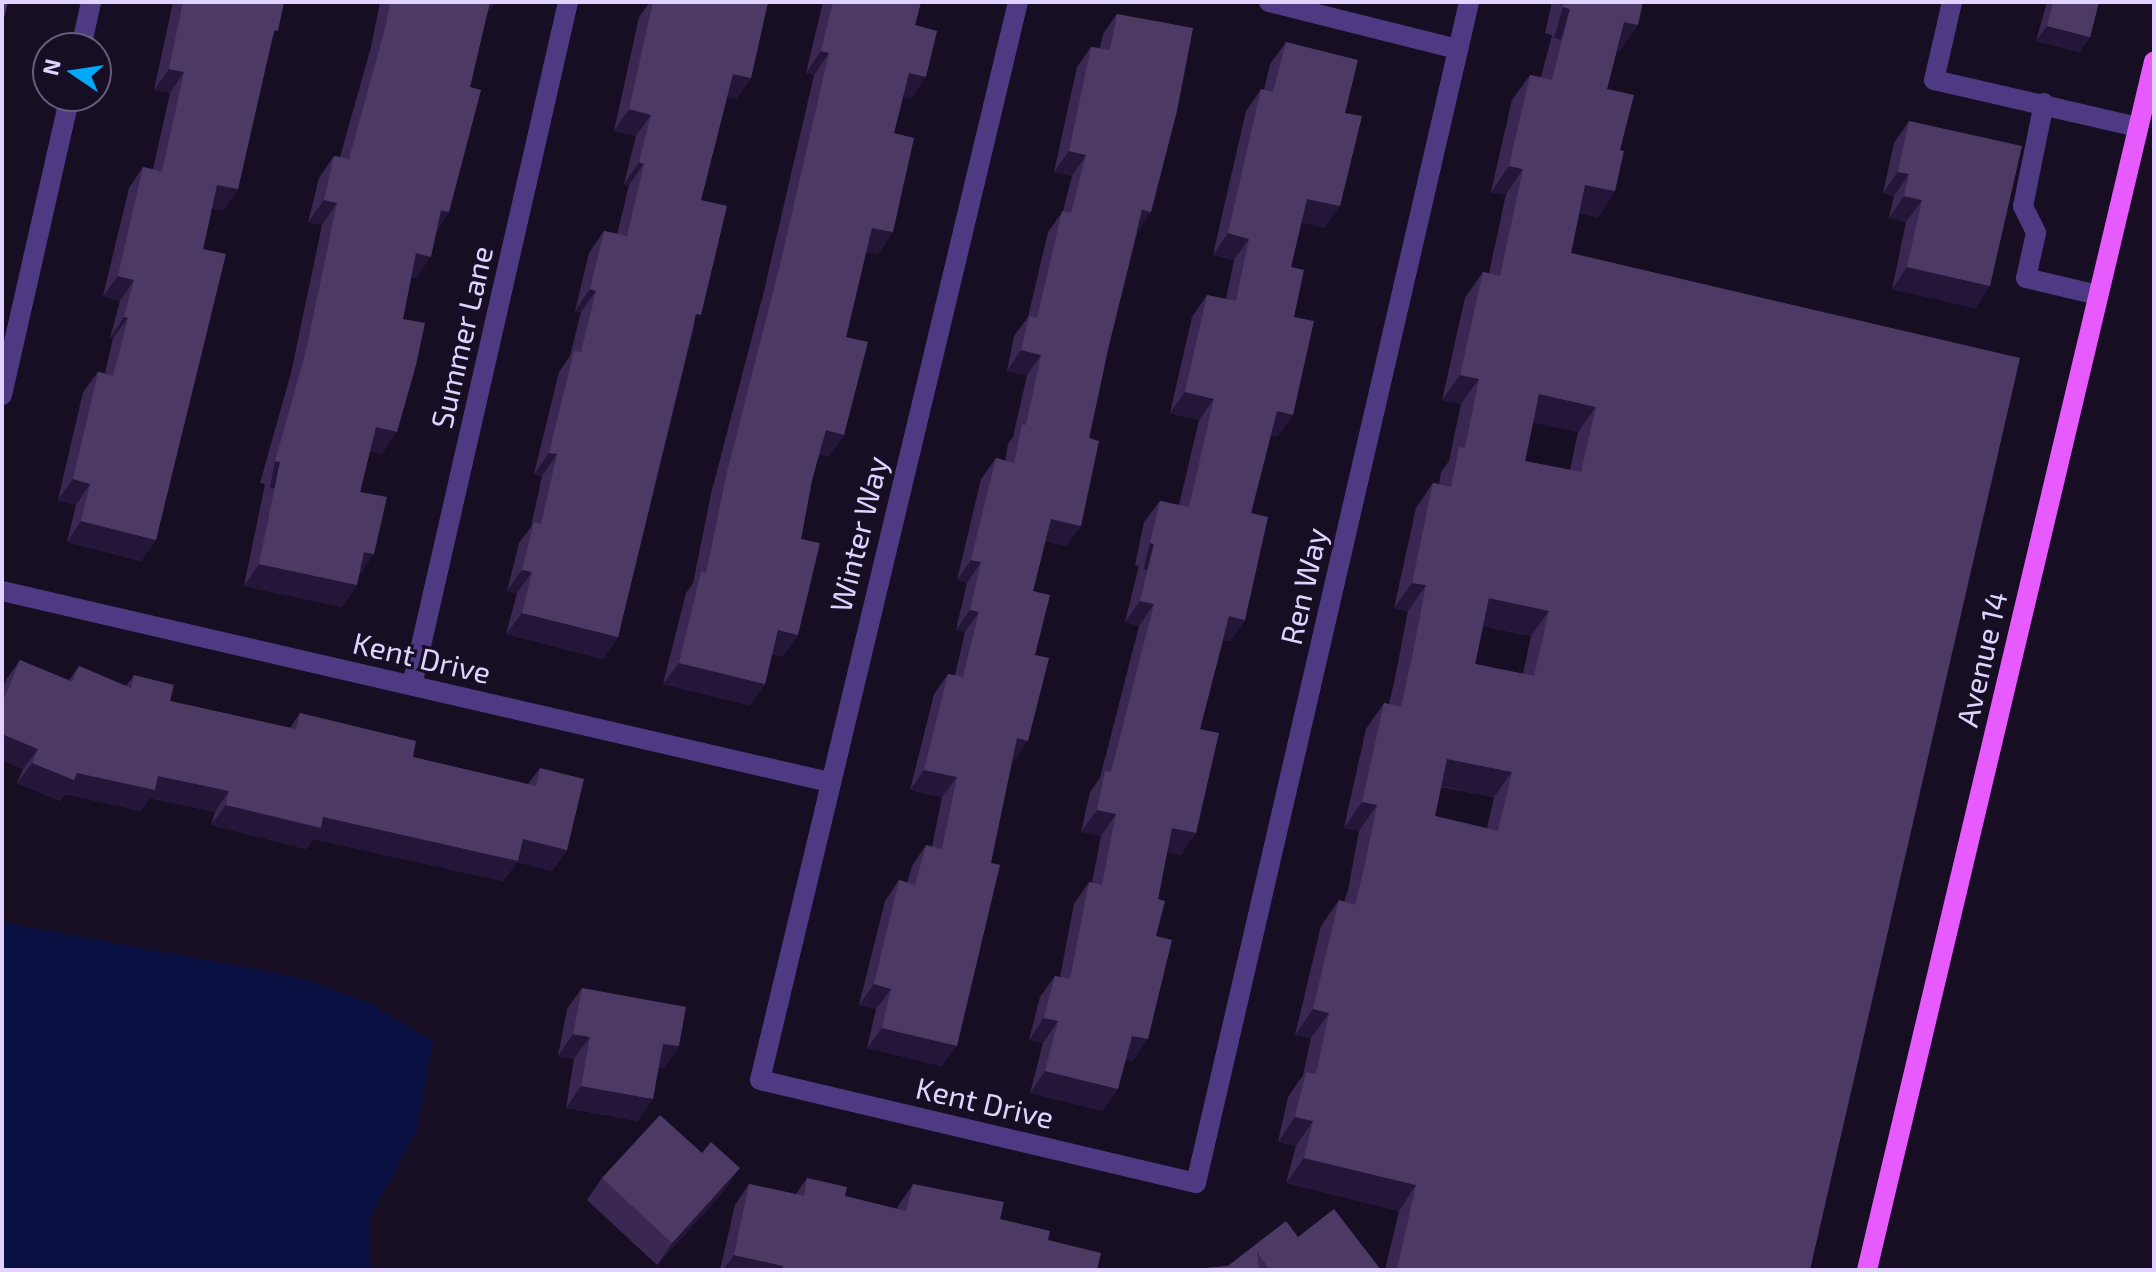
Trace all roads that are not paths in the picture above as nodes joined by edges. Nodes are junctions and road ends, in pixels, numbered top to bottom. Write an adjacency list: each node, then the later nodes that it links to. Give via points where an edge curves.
1 (91, 2): 7 (street)
2 (568, 2): 16 (street, Summer Lane)
3 (1018, 2): 17 (street, Winter Way)
4 (1269, 2): 8 (street)
5 (1469, 2): 8 (street, Ren Way)
6 (1952, 2): 10 (street, via 1934,80)
7 (84, 32)
8 (1458, 49): 19 (street, Ren Way)
9 (2154, 62): 12 (main road, Avenue 14)
10 (2044, 103): 12 (street); 13 (street, via 2023,206 2036,233 2026,278)
11 (66, 112): 14 (street)
12 (2138, 127): 13 (main road, Avenue 14)
13 (2098, 295): 20 (main road, Avenue 14)
14 (2, 395)
15 (2, 591): 16 (street, Kent Drive)
16 (412, 685): 17 (street, Kent Drive)
17 (829, 782): 18 (street, Winter Way)
18 (760, 1080): 19 (street, Kent Drive)
19 (1196, 1183)
20 (1867, 1270)

